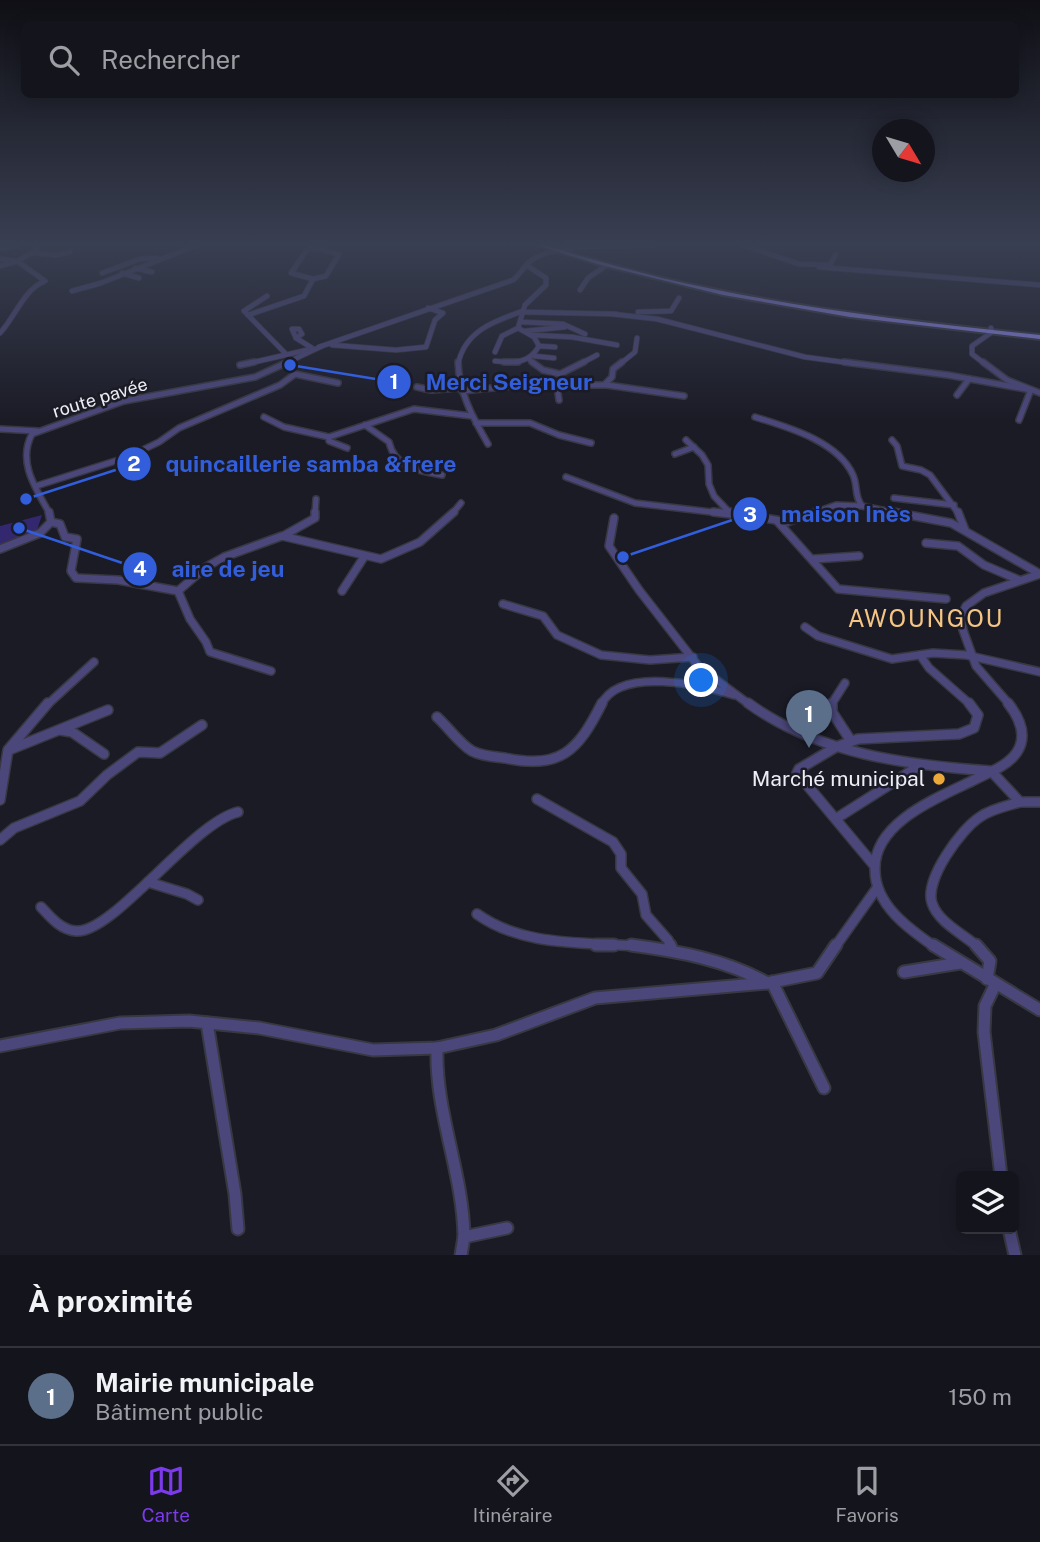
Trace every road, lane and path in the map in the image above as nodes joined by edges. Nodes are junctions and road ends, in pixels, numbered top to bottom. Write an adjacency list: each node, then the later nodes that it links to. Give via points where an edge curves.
1 (652, 303): 13 (street)
2 (22, 304): 21 (street)
3 (255, 304): 16 (street, via 244,310)
4 (285, 304): 16 (street)
5 (441, 304): 11 (street)
6 (526, 304): 12 (street)
7 (592, 304): 14 (street)
8 (676, 304): 13 (street, via 671,311)
9 (788, 304): 20 (highway)
10 (813, 304): 20 (highway)
11 (428, 308): 27 (street); 27 (street, via 443,313 435,320 426,347)
12 (523, 312): 14 (street); 17 (street); 46 (street, via 471,333 456,363)
13 (650, 312): 15 (street)
14 (598, 314): 15 (street)
15 (612, 314): 41 (street, via 657,319 805,357)
16 (248, 315): 33 (street)
17 (522, 321): 18 (street); 19 (street)
18 (570, 326): 19 (street); 22 (street)
19 (521, 330): 23 (street); 32 (street, via 501,338)
20 (988, 332): 24 (highway); 47 (street, via 971,349 974,357)
21 (0, 333)
22 (585, 334)
23 (531, 335): 28 (street); 29 (street)
24 (1040, 335)
25 (296, 338): 31 (street)
26 (637, 338): 43 (street, via 635,352 612,369 612,377)
27 (325, 345): 31 (street); 38 (street, route pavée)
28 (617, 345)
29 (539, 346): 30 (street); 35 (street)
30 (555, 347)
31 (312, 348): 33 (street)
32 (495, 352)
33 (286, 354): 39 (street)
34 (597, 355): 35 (street, via 561,374 544,370)
35 (532, 358): 36 (street); 37 (street)
36 (554, 358)
37 (495, 362)
38 (285, 364): 40 (street); 58 (street, route pavée, via 245,379 124,401)
39 (240, 365)
40 (295, 374): 42 (street); 69 (street, via 281,385 179,428 128,457)
41 (969, 379): 47 (street); 49 (street)
42 (338, 383)
43 (604, 385): 44 (street); 50 (street)
44 (557, 386): 46 (street); 51 (street)
45 (417, 387): 46 (street)
46 (461, 390): 54 (street)
47 (1031, 391): 48 (street); 55 (street)
48 (1040, 393)
49 (957, 395)
50 (684, 396)
51 (559, 400)
52 (755, 417): 74 (street, via 798,432 834,453 853,476 856,500)
53 (264, 418): 59 (street)
54 (474, 420): 56 (street, via 414,409); 62 (street, via 530,423); 63 (street)
55 (1019, 420)
56 (365, 425): 59 (street); 67 (street, via 389,442 400,464)
57 (0, 429): 58 (street)
58 (38, 431): 69 (street, route pavée, via 29,439 27,451)
59 (329, 437): 65 (street, via 335,445)
60 (686, 440): 64 (street)
61 (892, 440): 73 (street, via 902,466 923,470 936,479)
62 (591, 443)
63 (488, 444)
64 (694, 447): 66 (street); 75 (street, via 708,465 714,496)
65 (347, 448)
66 (675, 454)
67 (442, 475)
68 (566, 477): 75 (street, via 635,503)
69 (36, 486): 78 (street, route pavée)
70 (894, 498): 73 (street)
71 (316, 499): 80 (street, via 315,518)
72 (461, 503): 84 (street, via 420,542 381,559)
73 (955, 505): 79 (street)
74 (862, 506): 77 (street, via 844,504); 79 (street, via 943,520)
75 (731, 514): 77 (street)
76 (614, 518): 95 (street, via 609,546)
77 (778, 522): 85 (street)
78 (51, 523): 82 (street, via 40,533); 88 (street, via 60,524 65,537 77,539 71,571 76,578)
79 (965, 530): 86 (street)
80 (282, 536): 84 (street); 88 (street, via 223,556)
81 (926, 543): 87 (street, via 958,546 984,565)
82 (0, 549)
83 (859, 556): 85 (street)
84 (364, 557): 89 (street)
85 (814, 559): 90 (street, via 835,586 846,591)
86 (1040, 574): 87 (street)
87 (1019, 580): 94 (street, via 978,598 962,612)
88 (178, 591): 97 (street, via 210,652)
89 (342, 591)
90 (946, 599)
91 (503, 604): 95 (street, via 543,616 557,635 601,655 650,660)
92 (804, 627): 93 (street, via 818,636 892,659)
93 (920, 655): 94 (street); 105 (street, via 975,708 974,728 959,734)
94 (972, 656): 98 (street); 110 (street, via 1023,729 1018,751)
95 (693, 657): 100 (street)
96 (94, 662): 107 (street, via 49,702)
97 (271, 671)
98 (1040, 672)
99 (845, 684): 105 (street, via 831,704)
100 (735, 695): 102 (street, via 685,681 630,686 604,698 593,721 568,752 550,762 473,752); 106 (street, via 787,729)
101 (108, 710): 104 (street)
102 (437, 717)
103 (202, 725): 117 (street, via 160,753 138,752 80,801 14,828)
104 (60, 730): 107 (street); 108 (street, via 72,732)
105 (850, 741): 106 (street)
106 (836, 747): 109 (street); 116 (street, via 797,773)
107 (8, 750): 112 (street)
108 (104, 754)
109 (920, 766): 110 (street); 116 (street)
110 (991, 771): 113 (street); 118 (street, via 911,814 894,828)
111 (537, 799): 124 (street, via 612,842 621,854 621,868 642,894 646,915)
112 (0, 800)
113 (1020, 802): 114 (street); 127 (street, via 971,823 951,849 929,892 942,917 990,961)
114 (1040, 802)
115 (238, 812): 119 (street, via 211,824)
116 (836, 818): 118 (street)
117 (0, 840)
118 (873, 864): 120 (street)
119 (148, 882): 121 (street, via 165,890 187,892); 122 (street, via 103,922 86,930 60,927)
120 (877, 888): 125 (street, via 911,930); 128 (street, via 817,973)
121 (198, 900)
122 (41, 907)
123 (477, 914): 124 (street, via 497,928 537,939)
124 (673, 950): 128 (street)
125 (960, 963): 126 (street); 127 (street)
126 (904, 972)
127 (991, 982): 129 (street); 134 (street, via 984,1032)
128 (770, 983): 132 (street, via 595,998 496,1035); 133 (street)
129 (1040, 1010)
130 (207, 1023): 131 (street, via 120,1023); 132 (street, via 290,1032 373,1050); 136 (street)
131 (0, 1046)
132 (437, 1048): 138 (street, via 436,1091 457,1168)
133 (824, 1087)
134 (1000, 1171)
135 (507, 1228): 138 (street)
136 (238, 1229)
137 (1010, 1234): 140 (street)
138 (464, 1237): 139 (street)
139 (461, 1255)
140 (1015, 1255)

